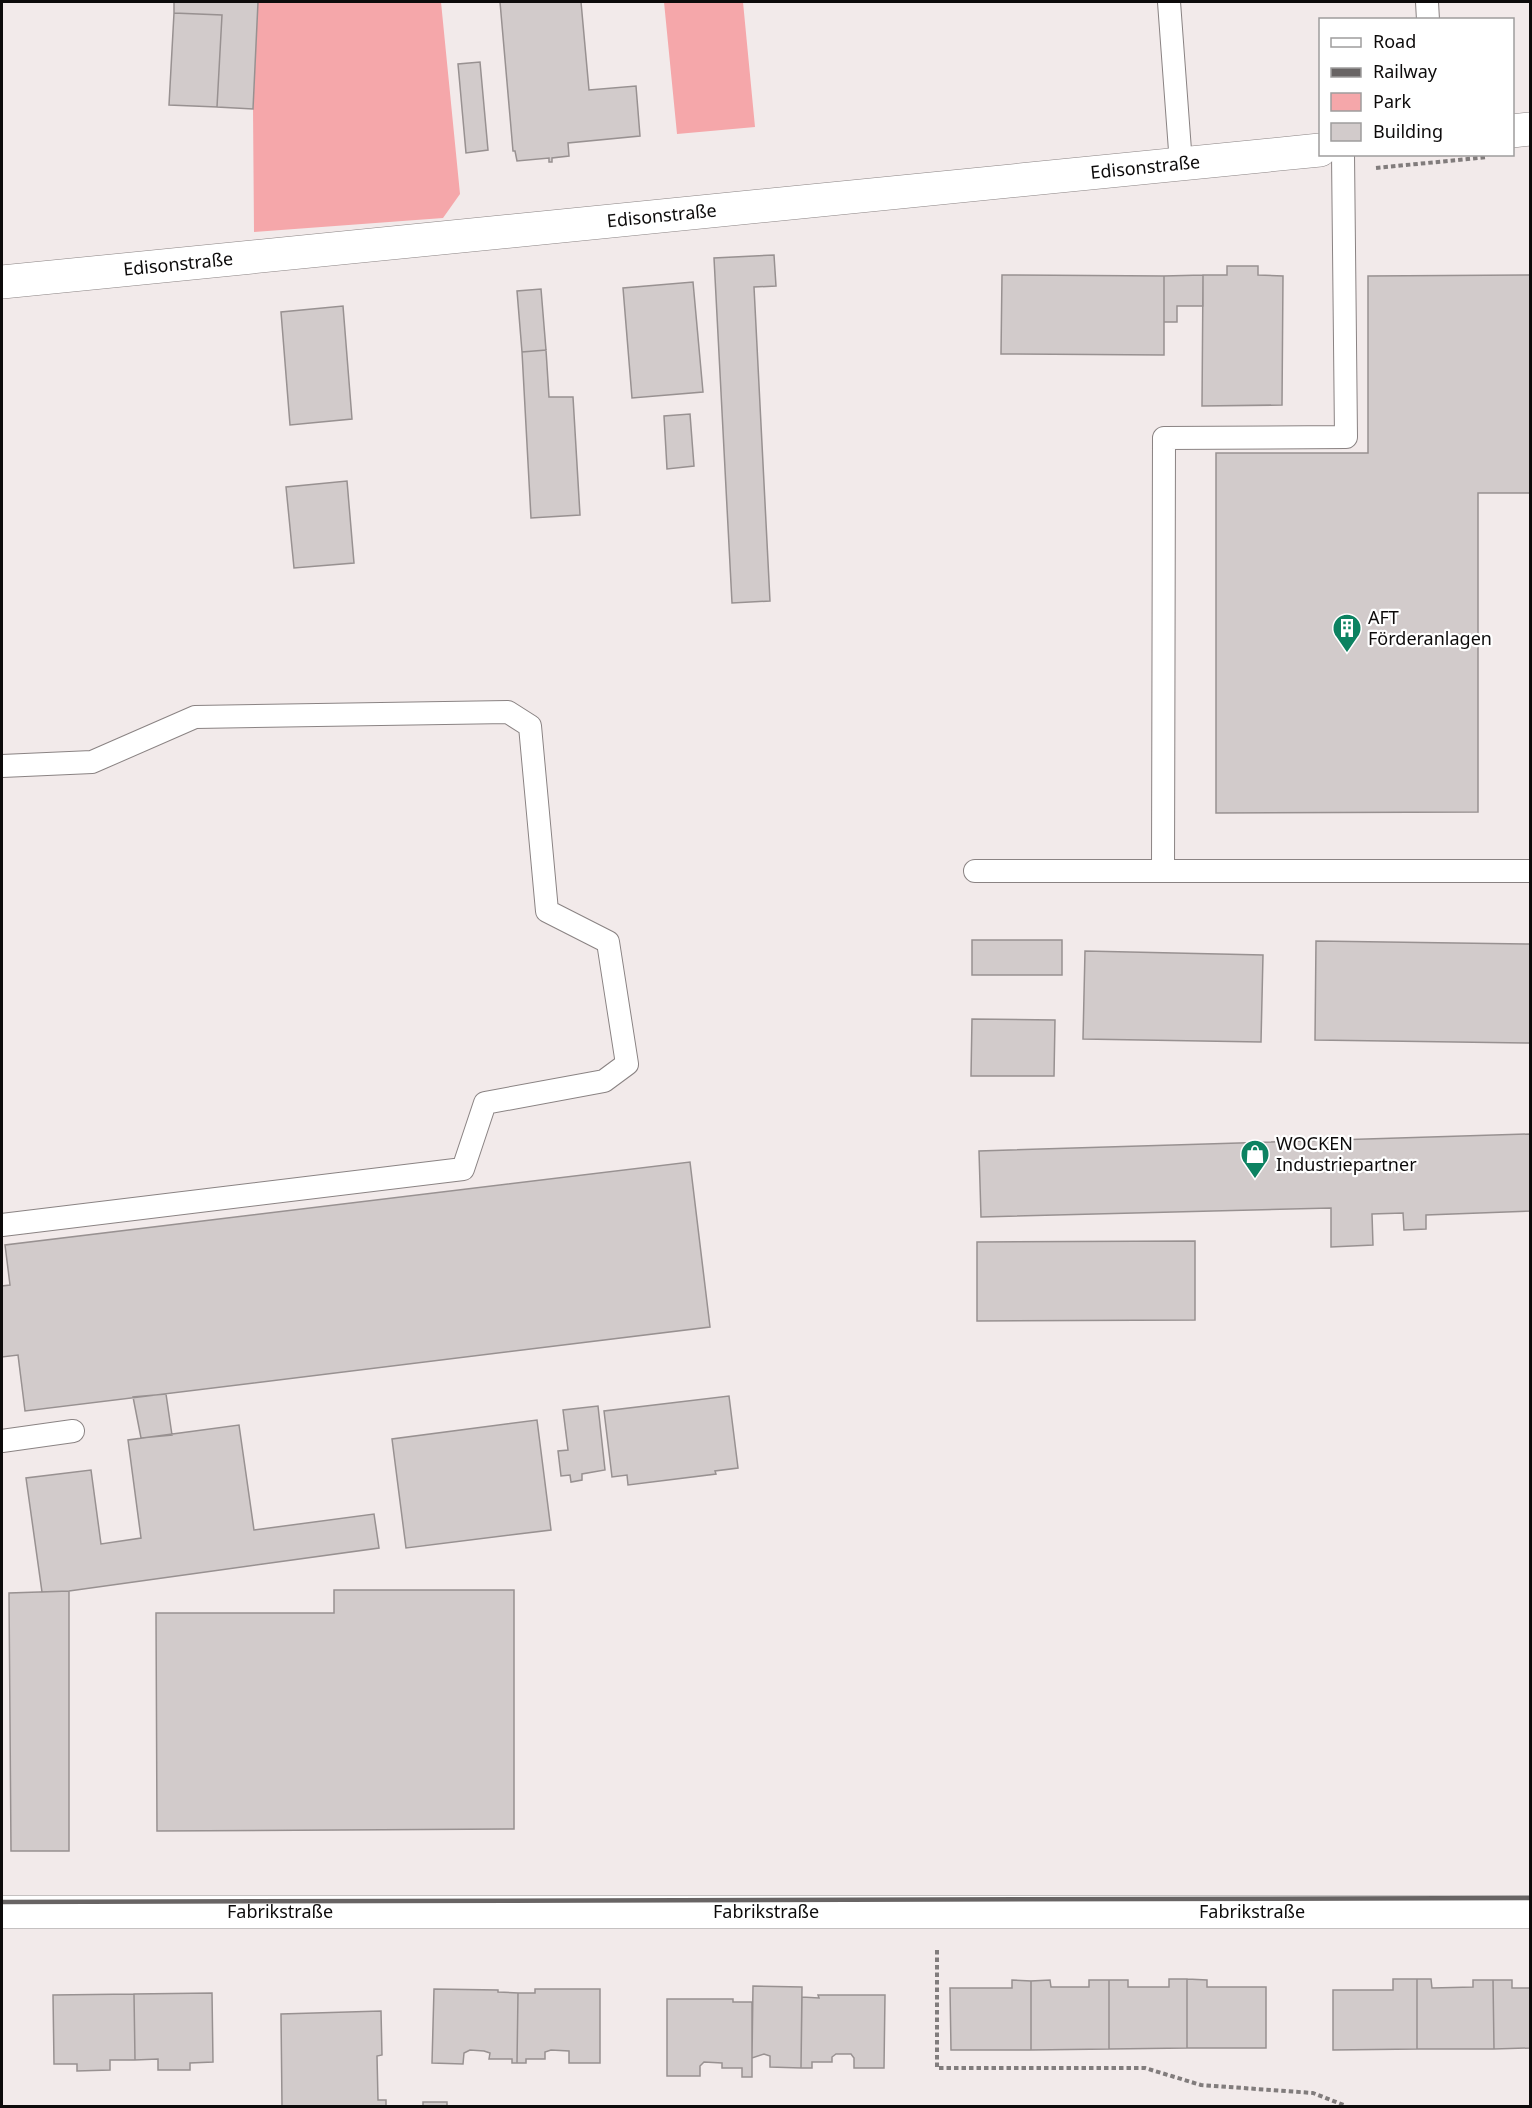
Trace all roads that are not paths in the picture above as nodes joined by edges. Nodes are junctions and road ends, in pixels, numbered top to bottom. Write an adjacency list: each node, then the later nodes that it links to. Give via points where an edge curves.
1 (1169, 2): 8 (lane)
2 (1427, 2): 3 (lane)
3 (1428, 18)
4 (1530, 129): 5 (street)
5 (1514, 131)
6 (1319, 150): 8 (street, Edisonstraße)
7 (1342, 156): 11 (lane, via 1346,438 1164,438)
8 (1181, 164): 9 (street, Edisonstraße)
9 (2, 282)
10 (2, 766): 14 (lane, via 92,762 195,717 508,712 530,726 547,911 608,942 627,1064 604,1081 485,1103 463,1169)
11 (1163, 870): 12 (lane); 13 (lane)
12 (975, 871)
13 (1530, 871)
14 (2, 1225)
15 (73, 1431): 16 (lane)
16 (2, 1442)
17 (2, 1912): 18 (street, Fabrikstraße)
18 (1530, 1912)

